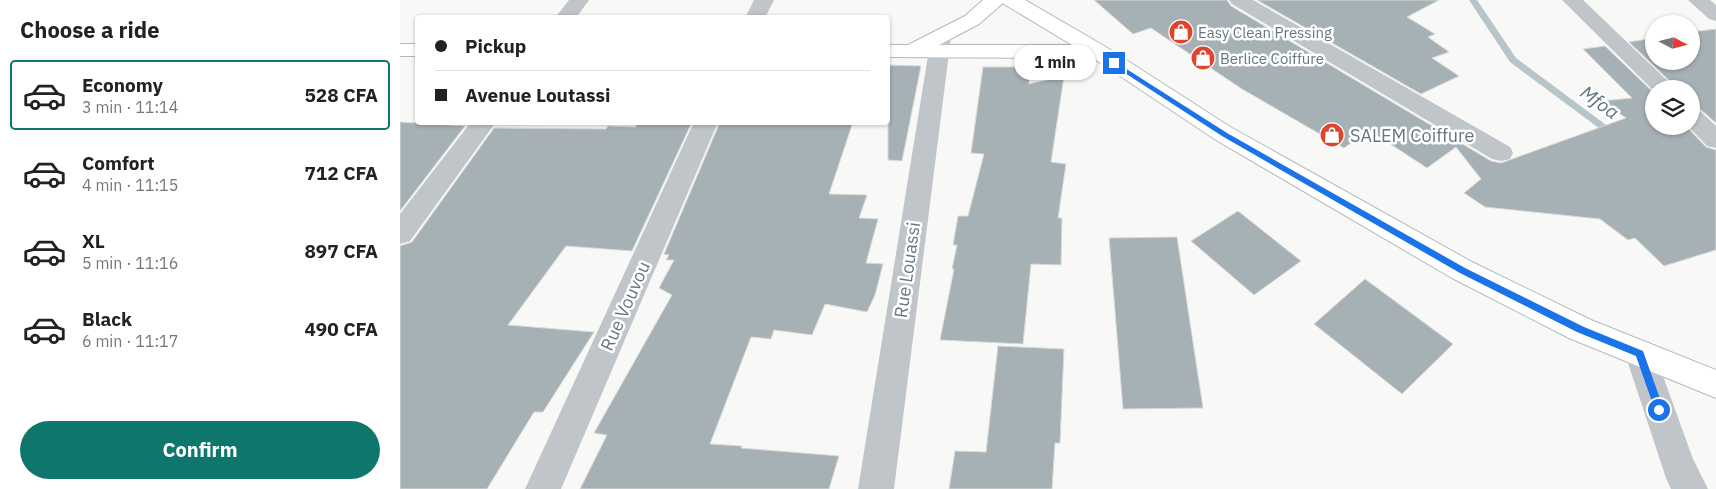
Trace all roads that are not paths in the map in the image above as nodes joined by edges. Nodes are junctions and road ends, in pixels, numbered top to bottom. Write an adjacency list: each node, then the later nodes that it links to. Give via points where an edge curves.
1 (579, 0): 8 (street)
2 (764, 0): 9 (street)
3 (995, 0): 11 (main road)
4 (1011, 0): 15 (main road)
5 (1239, 0): 21 (street)
6 (1572, 0): 16 (street)
7 (1698, 0): 10 (street)
8 (567, 15)
9 (756, 15)
10 (1716, 15)
11 (940, 44): 14 (main road); 15 (main road); 26 (street, Rue Louassi)
12 (400, 50): 13 (main road)
13 (415, 50)
14 (897, 51)
15 (1098, 52): 23 (main road, via 1224,134 1462,270 1580,330)
16 (1656, 80)
17 (1700, 124): 20 (street)
18 (482, 125): 22 (street)
19 (705, 125): 25 (street, Rue Vouvou)
20 (1716, 140)
21 (1501, 153)
22 (400, 234)
23 (1640, 354): 24 (main road); 27 (street, via 1678,466)
24 (1716, 384)
25 (543, 489)
26 (876, 489)
27 (1690, 489)

